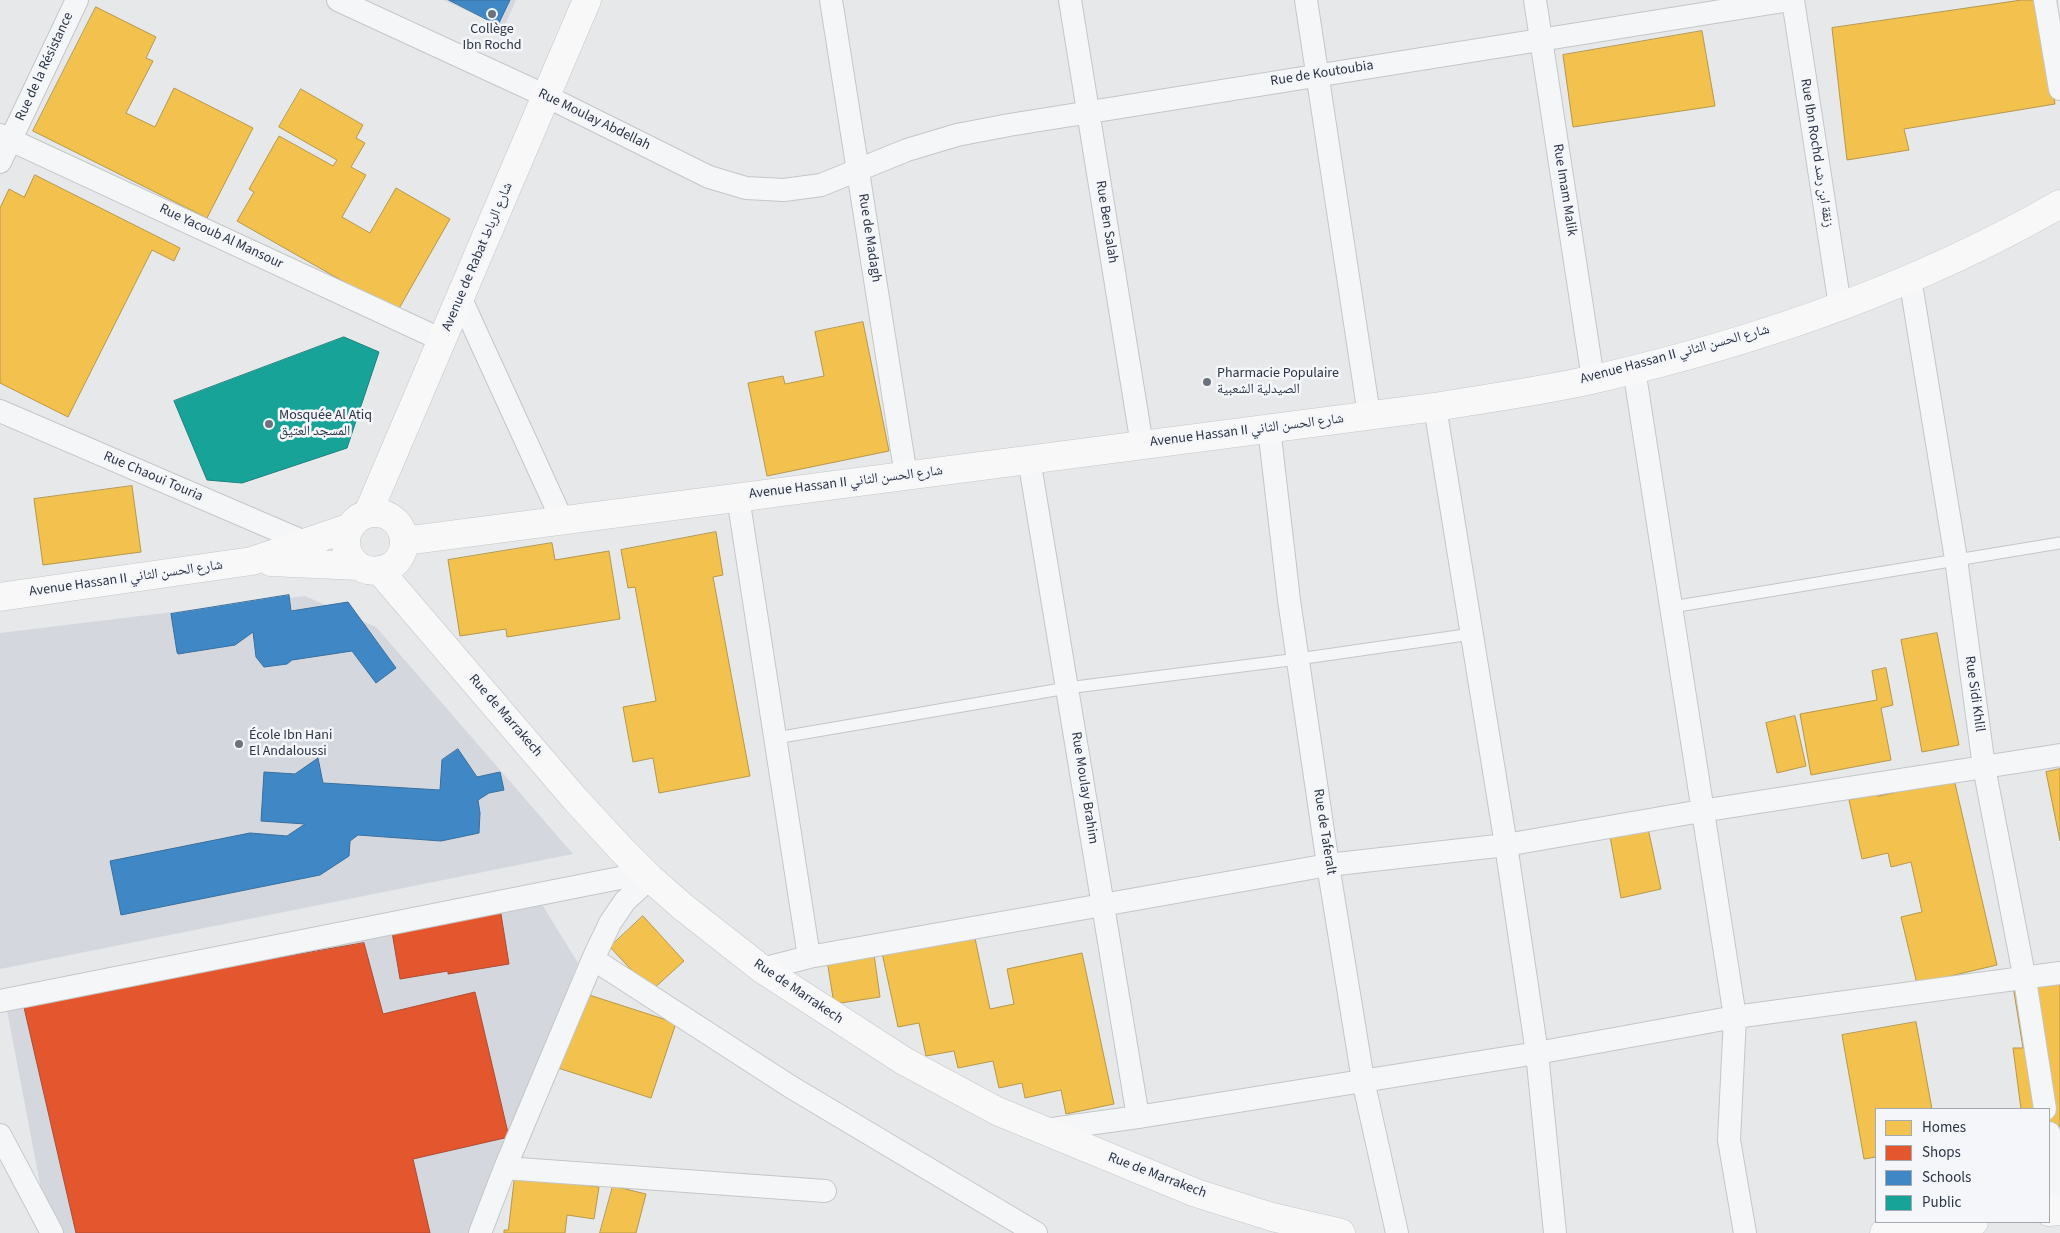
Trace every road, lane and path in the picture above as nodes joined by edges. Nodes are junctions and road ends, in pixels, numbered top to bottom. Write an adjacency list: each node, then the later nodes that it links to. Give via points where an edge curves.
1 (77, 0): 15 (street, Rue de la Résistance)
2 (338, 0): 13 (street, Rue Moulay Abdellah)
3 (587, 0): 13 (street, Avenue de Rabat شارع الرباط)
4 (831, 0): 17 (street, Rue de Madagh)
5 (1070, 0): 14 (street, Rue Ben Salah)
6 (1306, 0): 11 (street)
7 (1535, 0): 10 (street, Rue Imam Malik)
8 (1791, 0): 10 (street, Rue de Koutoubia); 21 (street, Rue Ibn Rochd زنقة ابن رشد)
9 (2045, 0): 12 (street)
10 (1541, 41): 11 (street, Rue de Koutoubia); 24 (street, Rue Imam Malik)
11 (1317, 74): 14 (street, Rue de Koutoubia); 27 (street)
12 (2060, 89)
13 (546, 96): 17 (street, Rue Moulay Abdellah, via 709,177 746,188 784,190 821,185); 20 (street, Avenue de Rabat شارع الرباط)
14 (1088, 112): 17 (street, Rue de Koutoubia, via 957,135 907,150); 29 (street, Rue Ben Salah)
15 (5, 137): 16 (street, Rue de la Résistance); 22 (street, Rue Yacoub Al Mansour)
16 (0, 162)
17 (859, 170): 31 (street, Rue de Madagh)
18 (2060, 204): 19 (street, Avenue Hassan II شارع الحسن الثاني, via 2024,225)
19 (1910, 278): 21 (street, Avenue Hassan II شارع الحسن الثاني); 38 (street, Rue Sidi Khlil)
20 (460, 297): 22 (street, Avenue de Rabat شارع الرباط); 34 (street)
21 (1840, 306): 23 (street, Avenue Hassan II شارع الحسن الثاني, via 1703,351)
22 (442, 340): 33 (street, Avenue de Rabat شارع الرباط)
23 (1634, 369): 24 (street, Avenue Hassan II شارع الحسن الثاني); 42 (street)
24 (1593, 379): 25 (street, Avenue Hassan II شارع الحسن الثاني)
25 (1435, 407): 27 (street, Avenue Hassan II شارع الحسن الثاني); 43 (street)
26 (0, 410): 36 (street, Rue Chaoui Touria)
27 (1369, 415): 28 (street, Avenue Hassan II شارع الحسن الثاني)
28 (1269, 428): 29 (street, Avenue Hassan II شارع الحسن الثاني); 44 (street, Rue de Taferalt)
29 (1142, 445): 30 (street, Avenue Hassan II شارع الحسن الثاني)
30 (1029, 459): 31 (street, Avenue Hassan II شارع الحسن الثاني); 45 (street, Rue Moulay Brahim)
31 (906, 476): 32 (street, Avenue Hassan II شارع الحسن الثاني)
32 (738, 497): 34 (street, Avenue Hassan II شارع الحسن الثاني); 46 (street)
33 (358, 520): 35 (street, via 378,512 388,515 402,530); 36 (street, Avenue Hassan II شارع الحسن الثاني); 40 (street, via 346,536 347,553)
34 (562, 520): 35 (street, Avenue Hassan II شارع الحسن الثاني)
35 (404, 541): 40 (street, via 397,560 389,567)
36 (307, 543): 39 (street, Avenue Hassan II شارع الحسن الثاني)
37 (2060, 543): 38 (lane)
38 (1956, 559): 42 (lane); 48 (street, Rue Sidi Khlil)
39 (252, 561): 40 (street, Avenue Hassan II شارع الحسن الثاني); 41 (street, Avenue Hassan II شارع الحسن الثاني)
40 (369, 568): 52 (street, Rue de Marrakech)
41 (0, 597)
42 (1672, 607): 49 (street)
43 (1472, 634): 44 (lane); 50 (street)
44 (1298, 659): 45 (lane); 51 (street, Rue de Taferalt)
45 (1067, 688): 46 (lane); 53 (street, Rue Moulay Brahim)
46 (776, 738): 54 (street)
47 (2060, 755): 48 (street)
48 (1984, 767): 49 (street); 58 (street, Rue Sidi Khlil)
49 (1701, 811): 50 (street); 60 (street)
50 (1506, 845): 51 (street); 61 (street)
51 (1328, 865): 53 (street); 62 (street, Rue de Taferalt)
52 (647, 876): 55 (street, via 610,923); 56 (street, Rue de Marrakech); 59 (street)
53 (1103, 905): 54 (street); 64 (street, Rue Moulay Brahim)
54 (808, 957): 56 (street)
55 (593, 959): 68 (street); 74 (street, via 791,1087)
56 (762, 969): 65 (street, Rue de Marrakech, via 912,1066 998,1111)
57 (2060, 974): 58 (street)
58 (2025, 980): 60 (street); 63 (street, Rue Sidi Khlil)
59 (0, 1001)
60 (1735, 1017): 61 (street); 78 (street, via 1729,1140)
61 (1537, 1053): 62 (street); 77 (street)
62 (1363, 1080): 64 (street); 76 (street, Rue de Taferalt)
63 (2045, 1108)
64 (1138, 1117): 65 (street)
65 (1045, 1130): 75 (street, Rue de Marrakech, via 1196,1192 1272,1217)
66 (0, 1134): 72 (street)
67 (2050, 1139): 70 (street)
68 (505, 1168): 69 (street); 73 (street)
69 (826, 1191)
70 (2060, 1204)
71 (1966, 1223): 79 (street)
72 (52, 1233)
73 (480, 1233)
74 (1036, 1233)
75 (1341, 1233)
76 (1397, 1233)
77 (1555, 1233)
78 (1745, 1233)
79 (1884, 1233)

